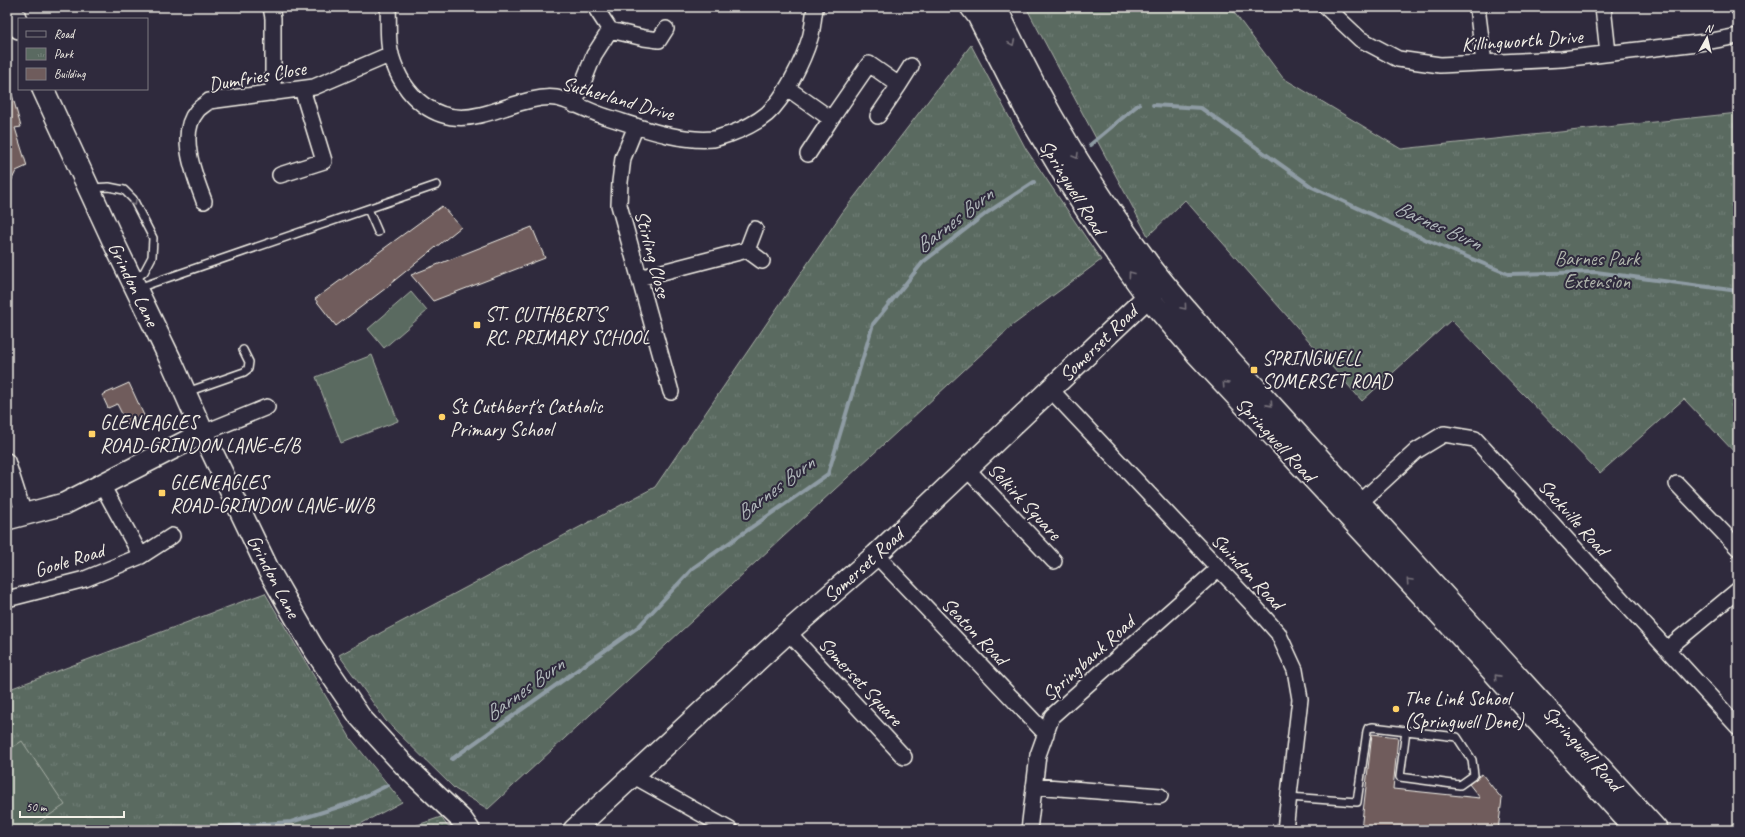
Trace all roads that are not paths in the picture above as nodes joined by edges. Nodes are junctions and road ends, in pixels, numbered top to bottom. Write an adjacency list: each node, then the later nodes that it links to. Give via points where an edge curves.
1 (11, 7): 11 (main road)
2 (271, 7): 23 (street)
3 (388, 7): 15 (street, Sutherland Drive)
4 (971, 7): 41 (main road, Springwell Road, one-way to 4, via 1064,175 1029,116)
5 (996, 7): 39 (main road, Springwell Road, one-way to 39, via 1018,55 1046,106 1110,210)
6 (1326, 7): 17 (street, Killingworth Drive, via 1360,39 1398,59 1440,65)
7 (1477, 7): 17 (street)
8 (1603, 7): 16 (street)
9 (815, 8): 20 (street, Sutherland Drive, via 810,38)
10 (597, 10): 13 (street)
11 (18, 25)
12 (666, 29): 13 (street, via 659,40)
13 (610, 30): 24 (street, via 594,55)
14 (1738, 36): 16 (street, Killingworth Drive)
15 (391, 54): 21 (street, Dumfries Close, via 314,87); 24 (street, Sutherland Drive, via 407,89 424,107 450,118 479,116 530,100 556,98)
16 (1608, 54): 17 (street, Killingworth Drive)
17 (1484, 63)
18 (911, 66): 19 (street)
19 (899, 85): 25 (street); 26 (street, via 869,64)
20 (787, 88): 26 (street); 27 (street, Sutherland Drive, via 768,113 757,121 745,129 714,139 681,137)
21 (302, 89): 23 (street, Dumfries Close); 29 (street, via 324,161)
22 (43, 90): 31 (main road, Grindon Lane)
23 (273, 93): 32 (street, Dumfries Close, via 209,101 196,111 188,130 190,165)
24 (574, 105): 27 (street, Sutherland Drive)
25 (878, 116)
26 (831, 119): 28 (street)
27 (636, 126): 38 (street, Stirling Close, via 623,158 619,205)
28 (808, 154)
29 (280, 175)
30 (437, 185): 33 (lane)
31 (88, 188): 40 (main road, Grindon Lane); 40 (lane, one-way to 40, via 109,187 124,190 133,199 153,238 152,257)
32 (204, 201)
33 (368, 209): 35 (lane); 40 (lane)
34 (755, 229): 36 (street)
35 (378, 232)
36 (747, 250): 37 (street); 38 (street)
37 (762, 261)
38 (639, 278): 45 (street, Stirling Close)
39 (1164, 283): 41 (main road, Somerset Road); 52 (main road, Springwell Road, one-way to 52)
40 (134, 285): 44 (main road, Grindon Lane)
41 (1147, 296): 43 (main road, Somerset Road); 52 (main road, Springwell Road, one-way to 41, via 1196,353)
42 (243, 350): 44 (lane, via 249,362 248,369 244,372)
43 (1050, 388): 49 (main road, Somerset Road); 59 (street, Swindon Road)
44 (185, 392): 47 (main road, Grindon Lane)
45 (671, 392)
46 (267, 407): 47 (street)
47 (203, 432): 50 (main road); 72 (main road, Grindon Lane, via 268,569 312,646 360,718)
48 (7, 461): 53 (street)
49 (967, 469): 56 (main road, Somerset Road); 58 (street, Selkirk Square)
50 (102, 484): 53 (main road, via 64,504); 57 (street, Goole Road)
51 (1676, 484): 55 (street)
52 (1354, 509): 63 (street, Sackville Road, via 1416,451 1444,434 1475,439); 77 (main road, Springwell Road, one-way to 52, via 1477,654); 78 (main road, Springwell Road)
53 (15, 516)
54 (172, 536): 57 (street, Goole Road)
55 (1738, 548)
56 (876, 555): 62 (main road, Somerset Road); 66 (street, Seaton Road)
57 (141, 556): 61 (street, Goole Road, via 85,579)
58 (1054, 561)
59 (1219, 568): 66 (street, Springbank Road, via 1052,716); 71 (street, Swindon Road, via 1278,633 1296,670 1300,699)
60 (1738, 590): 63 (street)
61 (7, 598)
62 (788, 632): 67 (street, Somerset Square); 68 (main road, Somerset Road)
63 (1667, 649): 64 (street, Sackville Road)
64 (1738, 727)
65 (1406, 730): 65 (lane, via 1456,737 1472,760 1474,775 1460,785 1400,777); 71 (lane, via 1368,728 1357,802)
66 (1046, 734): 69 (street, Springbank Road, via 1038,755)
67 (904, 758)
68 (632, 775): 73 (main road, Somerset Road); 74 (street)
69 (1034, 786): 70 (street); 75 (street, Springbank Road)
70 (1160, 796)
71 (1289, 797): 76 (street, Swindon Road)
72 (469, 830)
73 (574, 830)
74 (730, 830)
75 (1029, 830)
76 (1285, 830)
77 (1636, 830)
78 (1657, 830)

